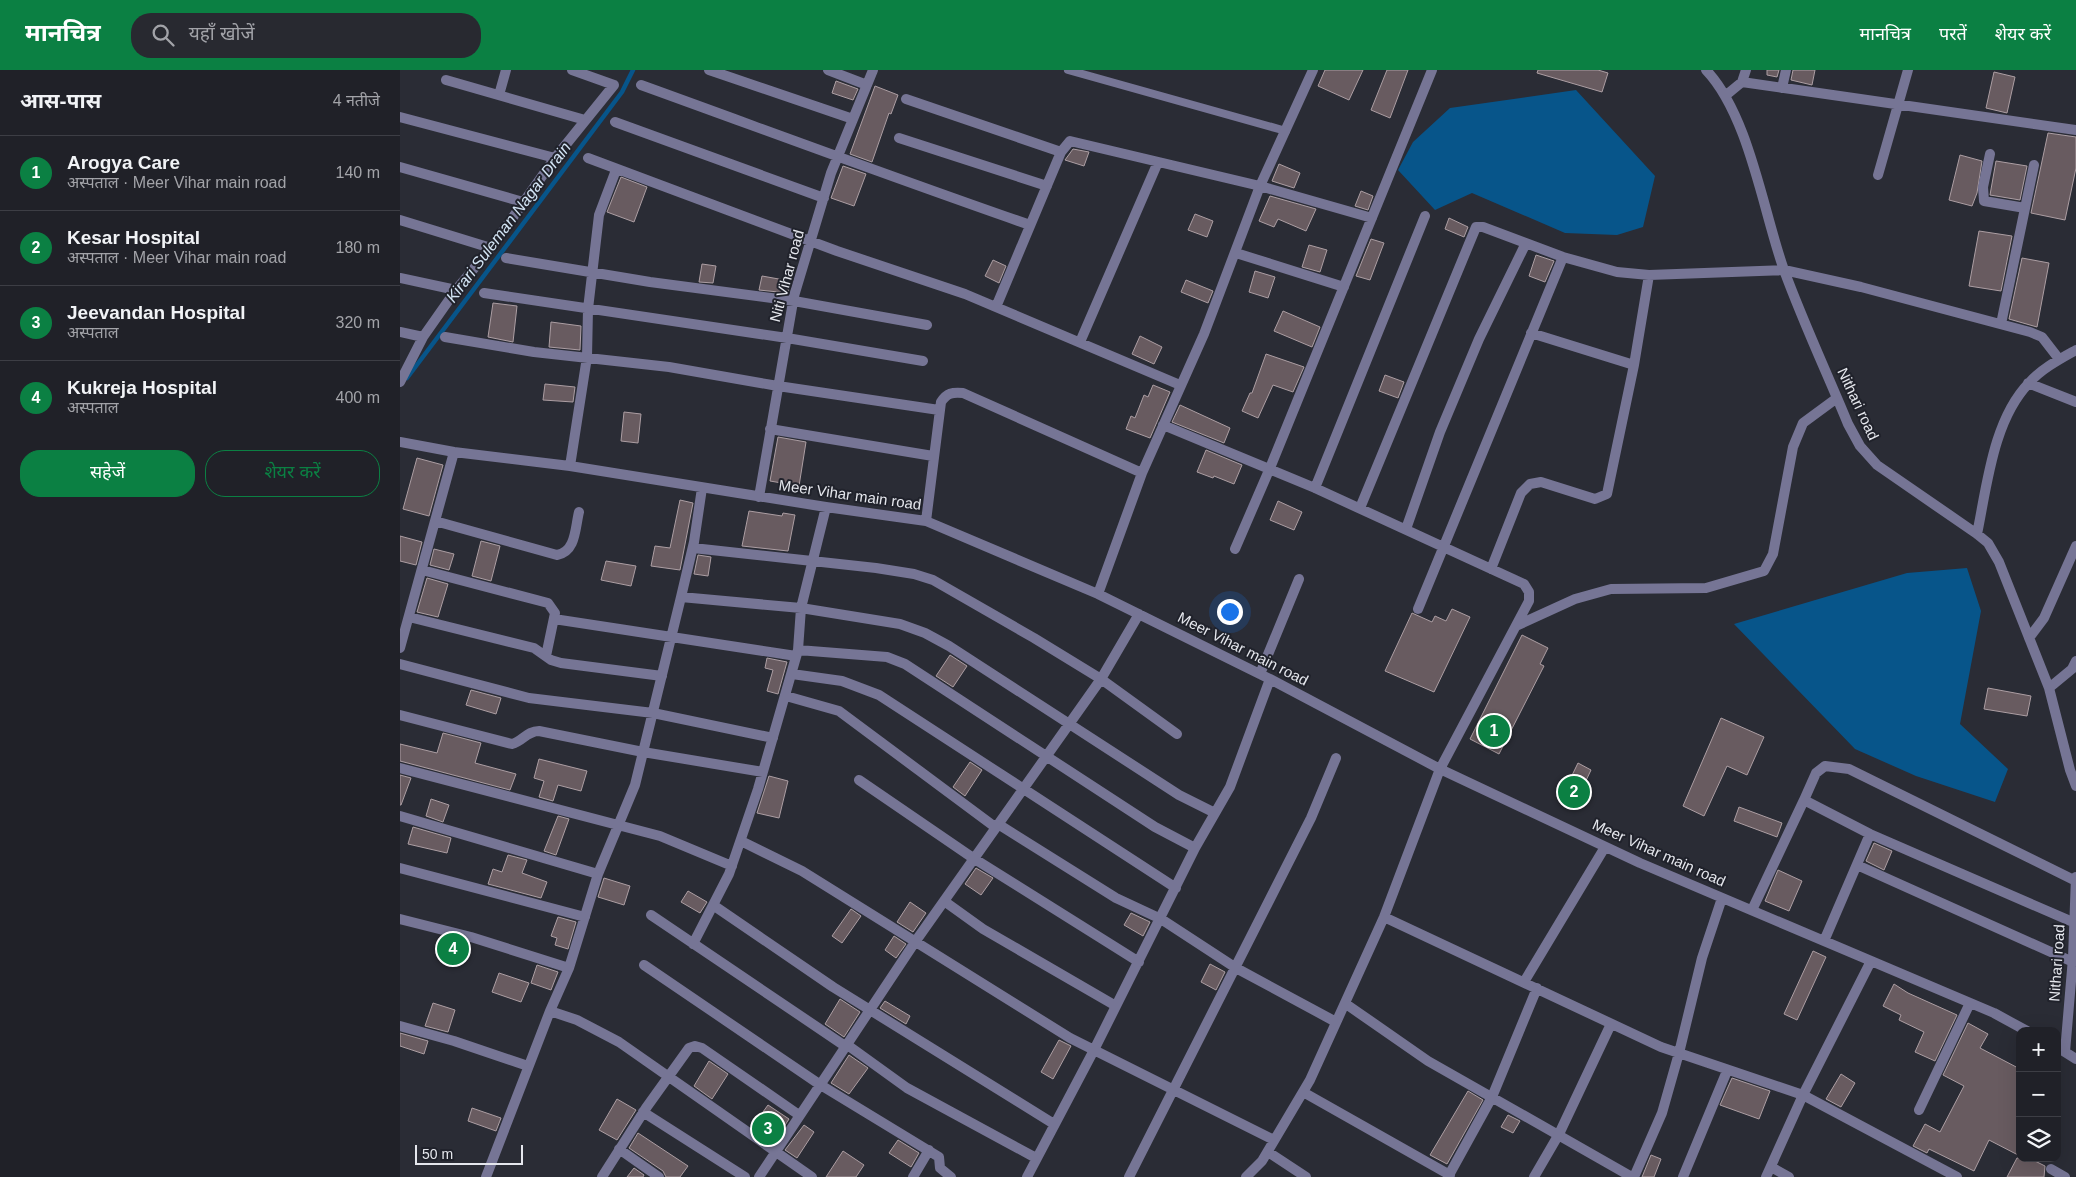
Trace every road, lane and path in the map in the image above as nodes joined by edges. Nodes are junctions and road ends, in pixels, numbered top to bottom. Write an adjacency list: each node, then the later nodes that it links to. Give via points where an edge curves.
1 (506, 70): 19 (street)
2 (572, 70): 13 (street)
3 (709, 70): 24 (street)
4 (828, 70): 17 (street)
5 (873, 70): 17 (street, Niti Vihar road)
6 (1068, 70): 28 (lane)
7 (1313, 70): 28 (street)
8 (1432, 70): 46 (street)
9 (1706, 70): 20 (street, Nithari road)
10 (1746, 70): 15 (street)
11 (1786, 70): 18 (street)
12 (1908, 70): 22 (street)
13 (590, 72): 25 (street, via 614,85)
14 (446, 80): 19 (street)
15 (1742, 82): 18 (street); 20 (street)
16 (641, 85): 32 (street)
17 (867, 85): 24 (street, Niti Vihar road)
18 (1782, 88): 22 (street)
19 (499, 95): 25 (street)
20 (1725, 96): 55 (street, Nithari road, via 1738,123)
21 (906, 99): 30 (street)
22 (1898, 104): 27 (street); 39 (street)
23 (400, 117): 33 (street)
24 (853, 119): 32 (street, Niti Vihar road)
25 (584, 120): 33 (street)
26 (615, 122): 42 (street)
27 (2076, 130)
28 (1286, 132): 41 (street)
29 (899, 138): 40 (street)
30 (1062, 152): 35 (street, via 1070,141 1076,141); 40 (street)
31 (1990, 154): 44 (street, via 1983,187 1984,201)
32 (838, 156): 42 (street, Niti Vihar road); 48 (street)
33 (555, 158): 43 (street)
34 (588, 158): 38 (street)
35 (1158, 162): 41 (street); 72 (street)
36 (2034, 165): 44 (street)
37 (400, 167): 43 (street)
38 (616, 170): 49 (street); 56 (street, via 599,215)
39 (1878, 175)
40 (1047, 186): 48 (street)
41 (1260, 186): 46 (street); 52 (street)
42 (824, 198): 49 (street, Niti Vihar road)
43 (523, 202): 51 (street)
44 (2025, 208): 65 (street)
45 (1426, 216): 94 (street)
46 (1372, 218): 59 (street)
47 (400, 220): 51 (street)
48 (1030, 225): 63 (street)
49 (811, 241): 62 (street, Niti Vihar road); 63 (street)
50 (1526, 243): 53 (street); 97 (street, via 1483,227 1476,227 1471,234); 101 (street, via 1479,339 1440,432)
51 (491, 248): 60 (street)
52 (1236, 253): 59 (street); 80 (street)
53 (1563, 257): 57 (street, via 1617,272); 68 (street)
54 (506, 258): 56 (street)
55 (1784, 270): 57 (street); 65 (street); 82 (street, Nithari road)
56 (592, 273): 62 (street); 64 (street)
57 (1649, 275): 77 (street)
58 (400, 278): 60 (street)
59 (1344, 287): 91 (street)
60 (456, 290): 69 (street)
61 (484, 293): 64 (street)
62 (794, 301): 66 (street); 71 (street, Niti Vihar road)
63 (996, 307): 72 (street)
64 (588, 309): 71 (street); 74 (street)
65 (2001, 324): 75 (street, via 2042,337)
66 (927, 325)
67 (400, 332): 69 (street)
68 (1531, 333): 77 (street); 103 (street)
69 (422, 337): 78 (street)
70 (445, 337): 74 (street, via 534,352)
71 (787, 338): 76 (street); 81 (street, Niti Vihar road)
72 (1080, 342): 80 (street)
73 (2076, 350): 75 (street)
74 (587, 356): 81 (street); 90 (street)
75 (2059, 359): 79 (street)
76 (923, 361)
77 (1634, 365): 108 (street, via 1606,494 1595,499 1541,482 1530,484 1521,493)
78 (400, 382)
79 (2028, 383): 83 (street); 102 (street, via 2012,408 1996,446)
80 (1180, 385): 85 (street)
81 (778, 386): 84 (street); 86 (street, Niti Vihar road)
82 (1837, 398): 102 (street, Nithari road, via 1860,446 1877,465); 118 (street, via 1803,423 1793,446 1773,554 1764,571 1706,588 1611,589 1575,599)
83 (2076, 402)
84 (939, 410): 89 (street); 92 (street, via 946,395 954,392 963,394)
85 (1163, 425): 91 (street); 92 (street)
86 (770, 429): 89 (street); 95 (street, Niti Vihar road)
87 (400, 442): 88 (street, Meer Vihar main road)
88 (454, 452): 90 (street, Meer Vihar main road); 99 (street)
89 (933, 456): 100 (street)
90 (570, 466): 93 (street, Meer Vihar main road)
91 (1270, 468): 94 (street); 106 (street)
92 (1142, 473): 111 (street)
93 (702, 488): 95 (street, Meer Vihar main road); 105 (street)
94 (1316, 488): 97 (street)
95 (759, 497): 96 (street, Meer Vihar main road)
96 (826, 508): 100 (street, Meer Vihar main road); 107 (street)
97 (1360, 508): 101 (street)
98 (578, 512): 99 (street, via 570,549 557,555)
99 (435, 521): 109 (street)
100 (926, 521): 111 (street, Meer Vihar main road)
101 (1406, 529): 103 (street)
102 (1977, 534): 120 (street, Nithari road, via 1988,543 1999,562)
103 (1444, 546): 108 (street); 114 (street)
104 (2076, 546): 120 (street, via 2044,618)
105 (693, 548): 107 (street); 112 (street)
106 (1235, 549)
107 (813, 562): 113 (street); 130 (street, via 876,568 933,580)
108 (1491, 569): 118 (street, via 1524,584 1529,592 1529,601)
109 (422, 570): 116 (street); 117 (street, via 548,603 553,608)
110 (1298, 579): 127 (street)
111 (1098, 594): 115 (street, Meer Vihar main road)
112 (682, 597): 113 (street); 119 (street)
113 (801, 608): 122 (street); 135 (street, via 900,624 925,633)
114 (1418, 609)
115 (1139, 614): 127 (street, Meer Vihar main road); 130 (street)
116 (409, 617): 121 (street); 123 (street, via 534,648)
117 (554, 619): 119 (street); 123 (street)
118 (1516, 626): 142 (street)
119 (672, 637): 122 (street); 128 (street)
120 (2029, 638): 131 (street, Nithari road)
121 (400, 648)
122 (797, 653): 126 (street); 139 (street, via 887,657 906,664)
123 (546, 656): 128 (street, via 561,663)
124 (400, 664): 133 (street, via 529,698)
125 (2075, 667): 131 (street)
126 (792, 674): 132 (street); 147 (street, via 842,681 879,695)
127 (1260, 674): 129 (street, Meer Vihar main road)
128 (662, 676): 133 (street)
129 (1270, 679): 142 (street, Meer Vihar main road); 149 (street, via 1230,787)
130 (1101, 680): 135 (street); 136 (street)
131 (2048, 688): 143 (street, Nithari road)
132 (786, 696): 137 (street); 152 (street, via 839,711)
133 (653, 713): 137 (street); 138 (street)
134 (400, 715): 138 (street, via 512,744 532,731 539,731)
135 (1069, 724): 139 (street); 149 (street, via 1179,796)
136 (1177, 734)
137 (774, 738): 144 (street)
138 (643, 752): 144 (street); 151 (street, via 635,785)
139 (1045, 757): 147 (street); 156 (street, via 1155,827)
140 (1336, 758): 183 (street, via 1311,818)
141 (400, 768): 151 (street)
142 (1440, 768): 155 (street, Meer Vihar main road); 170 (street)
143 (2073, 769): 146 (street, Nithari road)
144 (763, 772): 154 (street)
145 (859, 780): 157 (street)
146 (2076, 786)
147 (1023, 787): 152 (street); 164 (street)
148 (1804, 800): 153 (street); 163 (street, via 1816,773 1825,766 1849,769); 168 (street)
149 (1215, 813): 156 (street)
150 (400, 816): 161 (street)
151 (618, 824): 159 (street, via 660,836); 161 (street)
152 (996, 826): 157 (street); 173 (street, via 1116,898)
153 (1870, 834): 158 (street); 174 (street)
154 (740, 841): 159 (street); 176 (street, via 802,871)
155 (1605, 846): 165 (street, Meer Vihar main road); 184 (street)
156 (1195, 848): 164 (street)
157 (974, 858): 166 (street); 179 (street)
158 (1857, 865): 175 (street); 180 (street)
159 (732, 866): 167 (street)
160 (400, 868): 171 (street)
161 (598, 874): 171 (street)
162 (2076, 877): 163 (street, Nithari road)
163 (2076, 881): 174 (street, Nithari road)
164 (1176, 888): 173 (street)
165 (1722, 898): 168 (street, Meer Vihar main road); 198 (street, via 1702,958)
166 (944, 902): 176 (street); 188 (street, via 982,929)
167 (713, 905): 177 (street); 189 (street)
168 (1752, 910): 175 (street, Meer Vihar main road)
169 (651, 915): 177 (street)
170 (1384, 916): 184 (street); 187 (street)
171 (585, 918): 182 (street)
172 (400, 919): 182 (street)
173 (1161, 919): 179 (street); 183 (street)
174 (2075, 923): 180 (street, Nithari road)
175 (1824, 941): 178 (street, Meer Vihar main road)
176 (915, 942): 189 (street); 197 (street)
177 (693, 944): 195 (street)
178 (1871, 961): 186 (street, Meer Vihar main road); 206 (street)
179 (1139, 962): 188 (street)
180 (2073, 962): 196 (street, Nithari road)
181 (644, 965): 203 (street)
182 (569, 968): 190 (street)
183 (1236, 968): 191 (street); 204 (street)
184 (1524, 982): 185 (street)
185 (1537, 988): 192 (street); 207 (street)
186 (1970, 1003): 194 (street, Meer Vihar main road); 208 (street)
187 (1346, 1004): 191 (street); 207 (street, via 1428,1061)
188 (1116, 1006): 197 (street)
189 (870, 1010): 195 (street); 211 (street)
190 (550, 1011): 200 (street); 202 (street, via 577,1020 619,1042)
191 (1336, 1022): 205 (street)
192 (1611, 1024): 198 (street); 212 (street)
193 (400, 1026): 200 (street)
194 (2019, 1027)
195 (846, 1045): 203 (street); 218 (street, via 907,1088)
196 (2061, 1049): 199 (street)
197 (1094, 1050): 204 (street); 211 (street)
198 (1679, 1053): 201 (street); 235 (street, via 1662,1113)
199 (2076, 1059)
200 (528, 1066): 222 (street)
201 (1727, 1071): 206 (street); 236 (street)
202 (668, 1077): 209 (street); 210 (street, via 689,1048 695,1046); 216 (street)
203 (819, 1084): 210 (street); 215 (street)
204 (1173, 1090): 213 (street); 231 (street)
205 (1302, 1092): 213 (street); 221 (street)
206 (1803, 1095): 220 (street); 238 (street)
207 (1492, 1097): 212 (street); 221 (street)
208 (1919, 1110)
209 (643, 1112): 214 (street); 225 (street)
210 (799, 1115): 216 (street)
211 (1054, 1124): 218 (street)
212 (1559, 1134): 234 (street); 235 (street)
213 (1274, 1140): 217 (street)
214 (619, 1150): 223 (street); 224 (street)
215 (929, 1150): 228 (street); 229 (street, via 939,1157 940,1168)
216 (775, 1152): 226 (street); 227 (street)
217 (1268, 1152): 232 (street); 233 (street)
218 (1036, 1158): 230 (street)
219 (2051, 1169): 239 (street)
220 (1769, 1172): 237 (street)
221 (1449, 1176)
222 (486, 1177)
223 (602, 1177)
224 (658, 1177)
225 (745, 1177)
226 (759, 1177)
227 (812, 1177)
228 (914, 1177)
229 (951, 1177)
230 (1027, 1177)
231 (1129, 1177)
232 (1246, 1177)
233 (1306, 1177)
234 (1534, 1177)
235 (1633, 1177)
236 (1683, 1177)
237 (1789, 1177)
238 (1957, 1177)
239 (2065, 1177)

